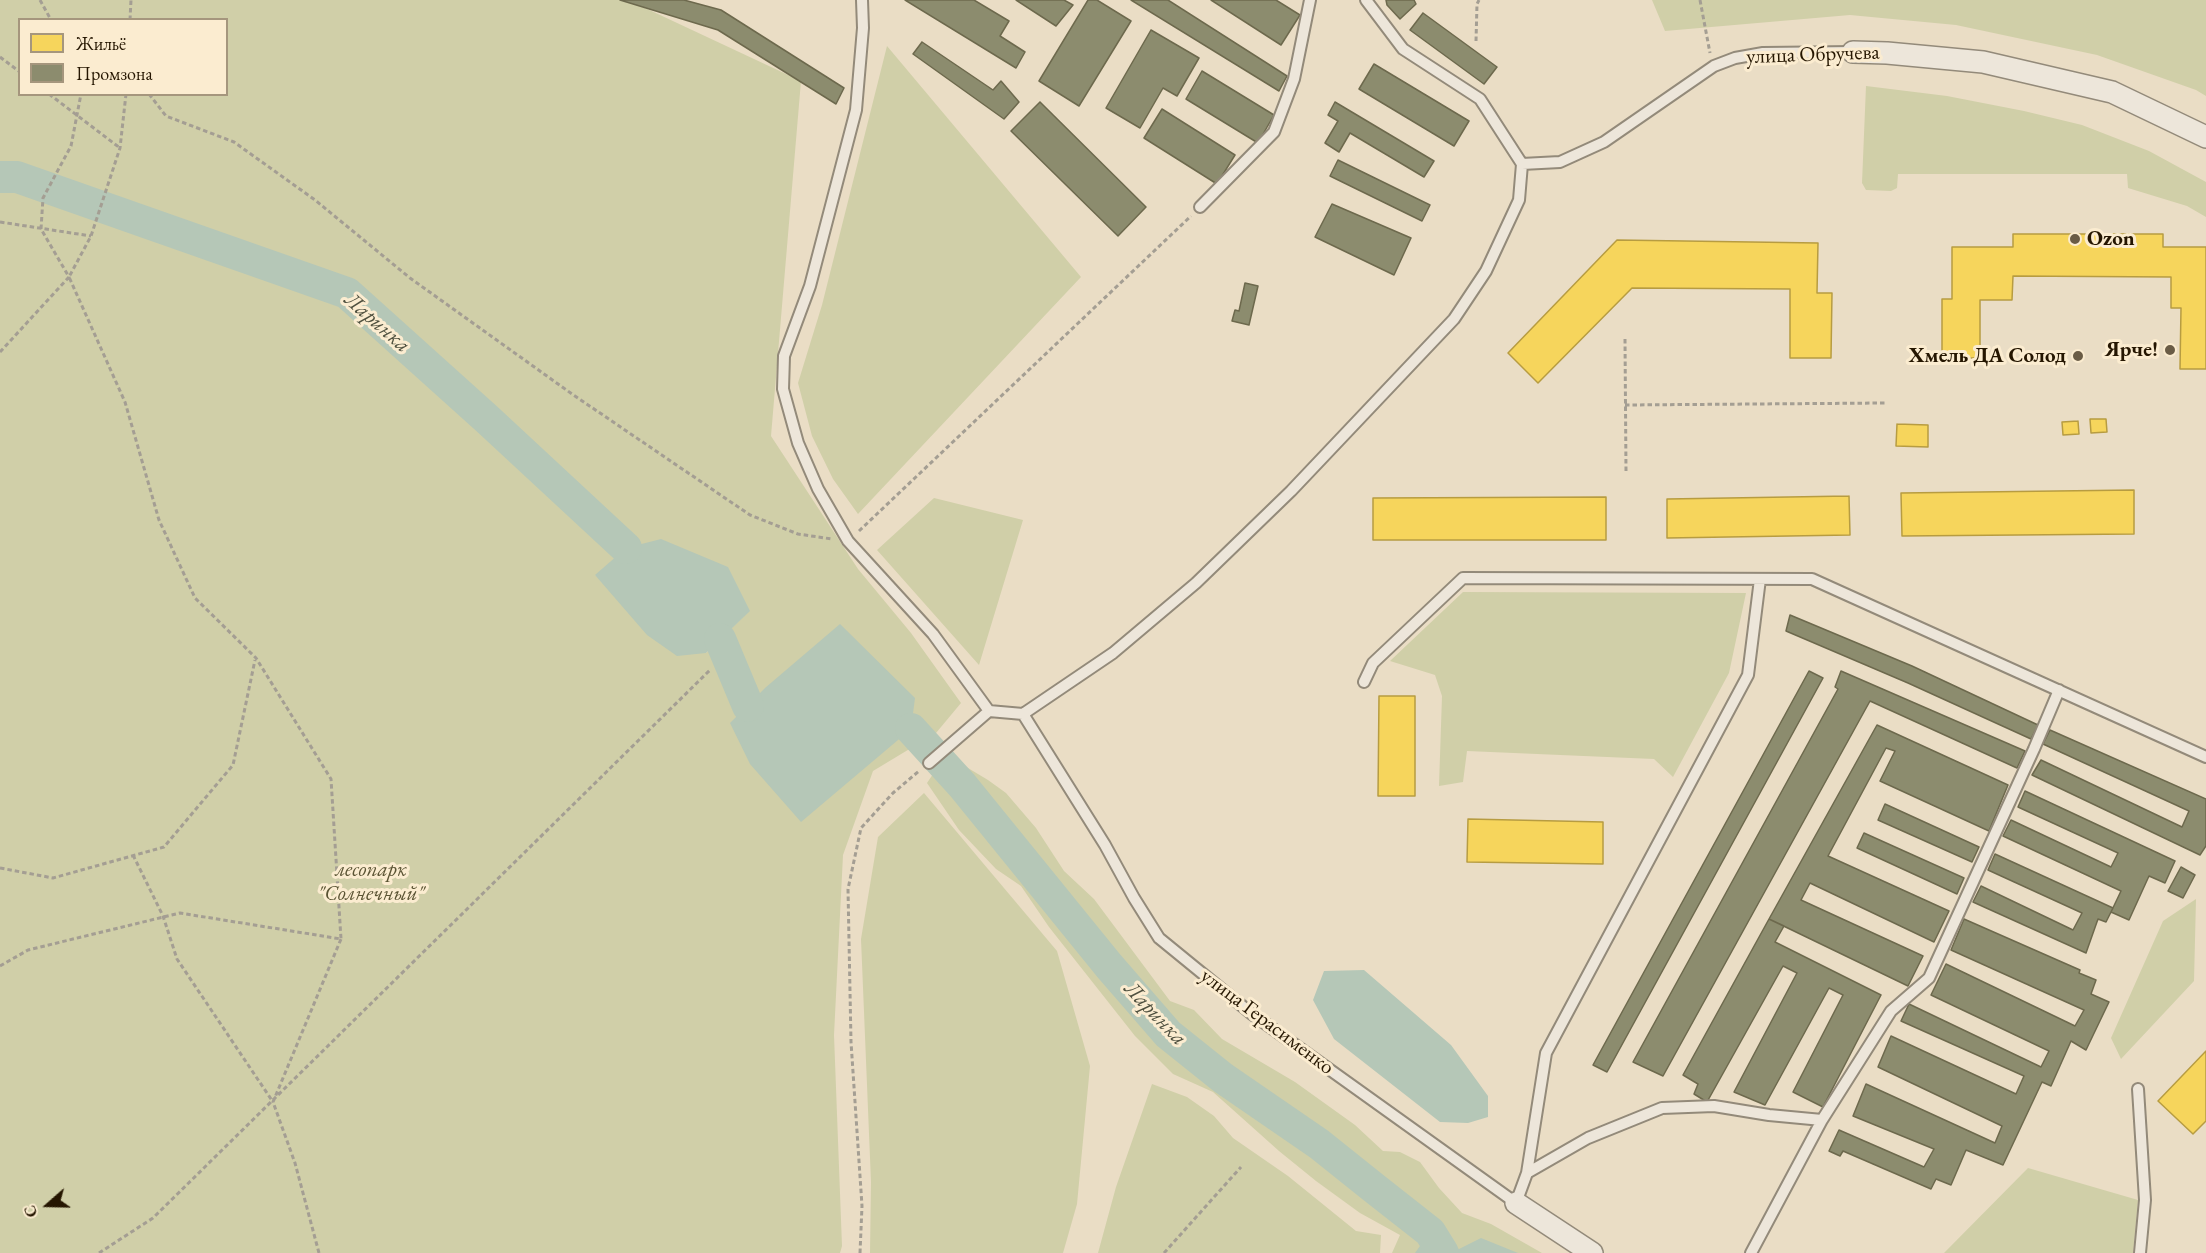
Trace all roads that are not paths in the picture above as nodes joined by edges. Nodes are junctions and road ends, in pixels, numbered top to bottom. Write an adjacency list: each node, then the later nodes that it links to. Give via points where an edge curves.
1 (862, 0): 11 (lane, via 856,110 810,286 784,356 783,389 798,443 818,489 848,541 933,634)
2 (1310, 0): 7 (lane, via 1294,79 1274,132)
3 (1366, 0): 6 (lane, via 1403,49 1480,99)
4 (1853, 52): 5 (street, улица Обручева, via 1983,62 2112,93); 6 (lane, улица Обручева, via 1763,53 1735,58 1714,66 1604,142 1560,162)
5 (2206, 137)
6 (1522, 164): 12 (lane, via 1519,200 1486,271 1454,319 1290,492 1196,583 1113,653)
7 (1200, 207)
8 (1760, 579): 9 (lane, via 1463,578 1373,663); 10 (lane, via 1812,579); 17 (lane, via 1748,675 1546,1053)
9 (1364, 682)
10 (2059, 690): 13 (lane); 16 (lane, via 1929,978 1891,1011)
11 (989, 711): 12 (lane); 14 (lane)
12 (1023, 714): 18 (lane, улица Герасименко, via 1159,938 1252,1014)
13 (2206, 757)
14 (929, 763)
15 (2138, 1089): 21 (lane, via 2145,1200)
16 (1822, 1119): 17 (lane, via 1714,1106 1662,1108 1588,1138); 20 (lane)
17 (1527, 1173): 18 (lane)
18 (1516, 1203): 19 (street, улица Герасименко)
19 (1592, 1253)
20 (1751, 1253)
21 (2140, 1253)

